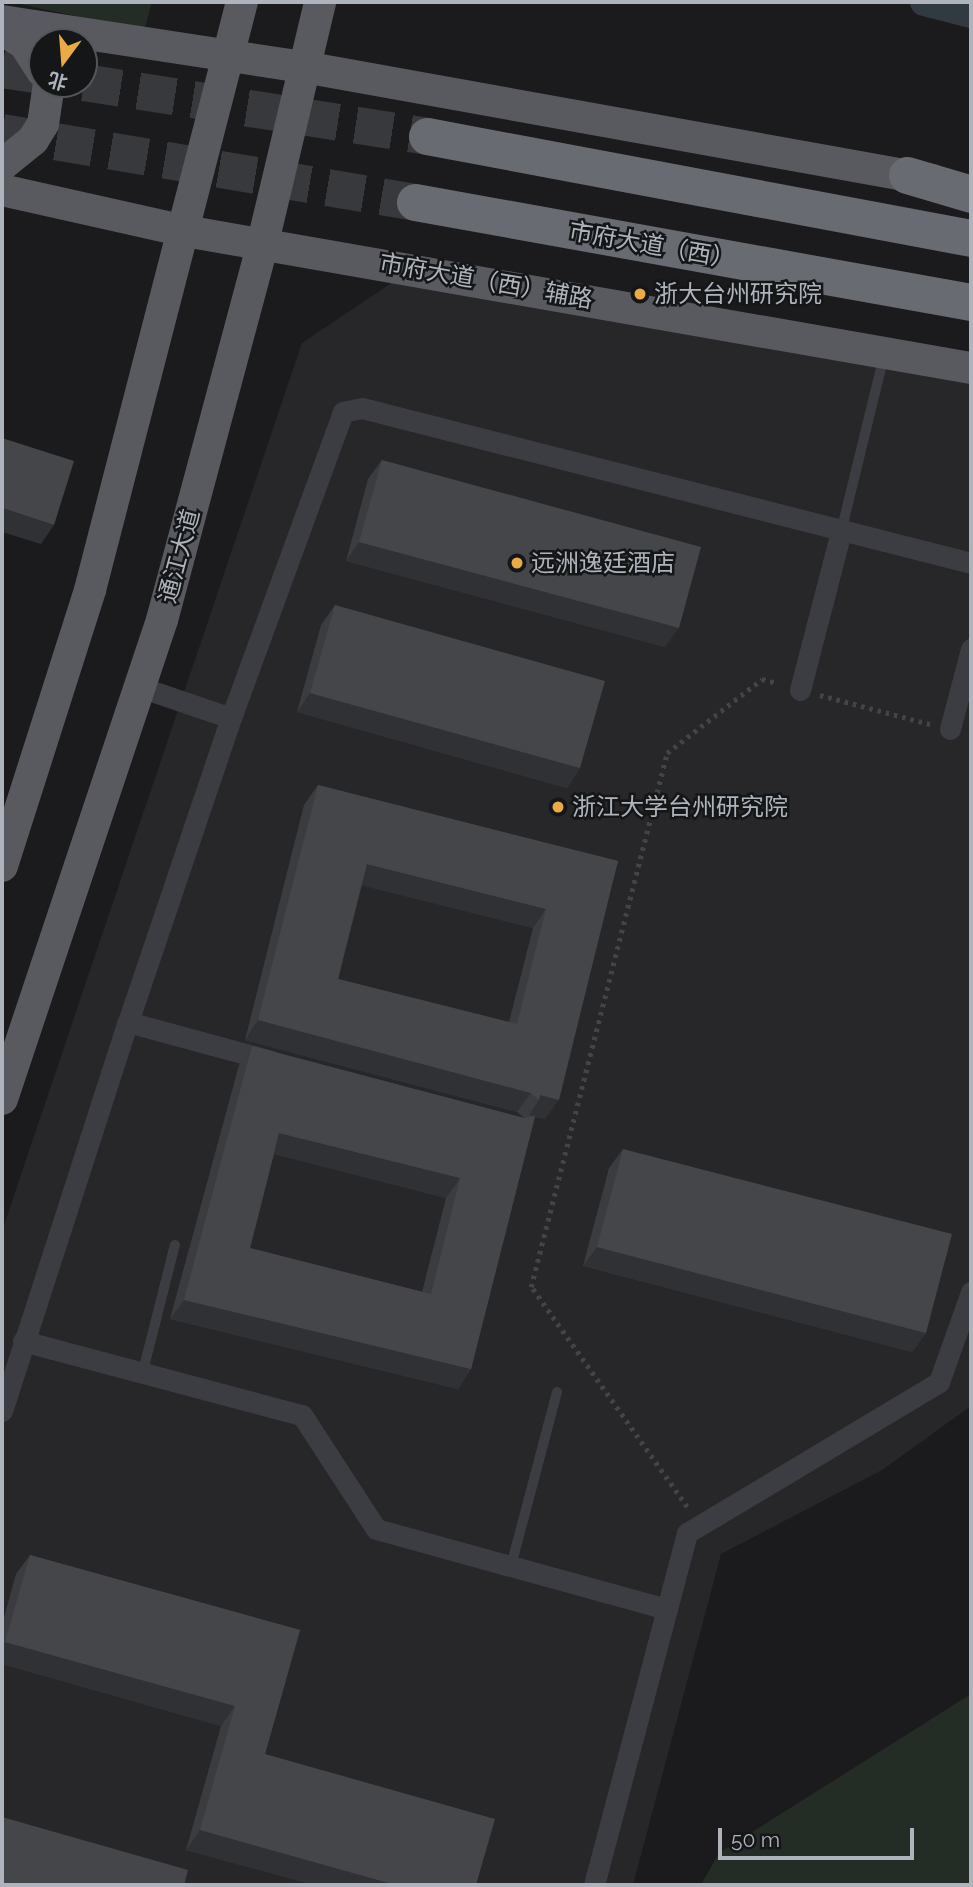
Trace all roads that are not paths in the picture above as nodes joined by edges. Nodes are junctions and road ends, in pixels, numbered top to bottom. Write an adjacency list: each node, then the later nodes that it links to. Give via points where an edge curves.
1 (242, 2): 6 (main road)
2 (319, 8): 7 (main road, 通江大道)
3 (2, 21): 6 (main road)
4 (2, 30): 5 (main road)
5 (28, 49)
6 (228, 56): 7 (main road); 16 (main road)
7 (303, 67): 11 (main road); 18 (main road, 通江大道)
8 (47, 98): 10 (main road, via 43,124 33,140)
9 (427, 136): 17 (highway)
10 (2, 165)
11 (907, 175): 12 (main road); 14 (highway)
12 (971, 187)
13 (2, 190): 16 (main road, 市府大道（西）辅路)
14 (971, 194)
15 (415, 202): 19 (highway, 市府大道（西）)
16 (185, 231): 18 (main road, 市府大道（西）辅路); 31 (main road, via 90,590)
17 (971, 238)
18 (263, 242): 22 (main road, 市府大道（西）辅路); 27 (main road, 通江大道)
19 (923, 293): 20 (highway, 市府大道（西）); 21 (highway)
20 (971, 302)
21 (971, 308)
22 (885, 350): 23 (main road, 市府大道（西）辅路); 24 (lane)
23 (971, 368)
24 (842, 528): 25 (street); 28 (street); 29 (street, via 362,408 343,412)
25 (971, 563)
26 (971, 649): 30 (street)
27 (140, 687): 29 (street); 34 (main road, 通江大道)
28 (800, 690)
29 (231, 718): 32 (street)
30 (950, 729)
31 (2, 866)
32 (128, 1022): 33 (street); 37 (street)
33 (288, 1065)
34 (2, 1099)
35 (175, 1245): 38 (lane)
36 (971, 1292): 42 (street, via 939,1382 687,1533)
37 (23, 1341): 38 (street); 40 (street)
38 (142, 1375): 41 (street, via 302,1415 376,1529)
39 (557, 1392): 41 (lane)
40 (2, 1411)
41 (511, 1566): 42 (street)
42 (667, 1609): 43 (street)
43 (594, 1885)

